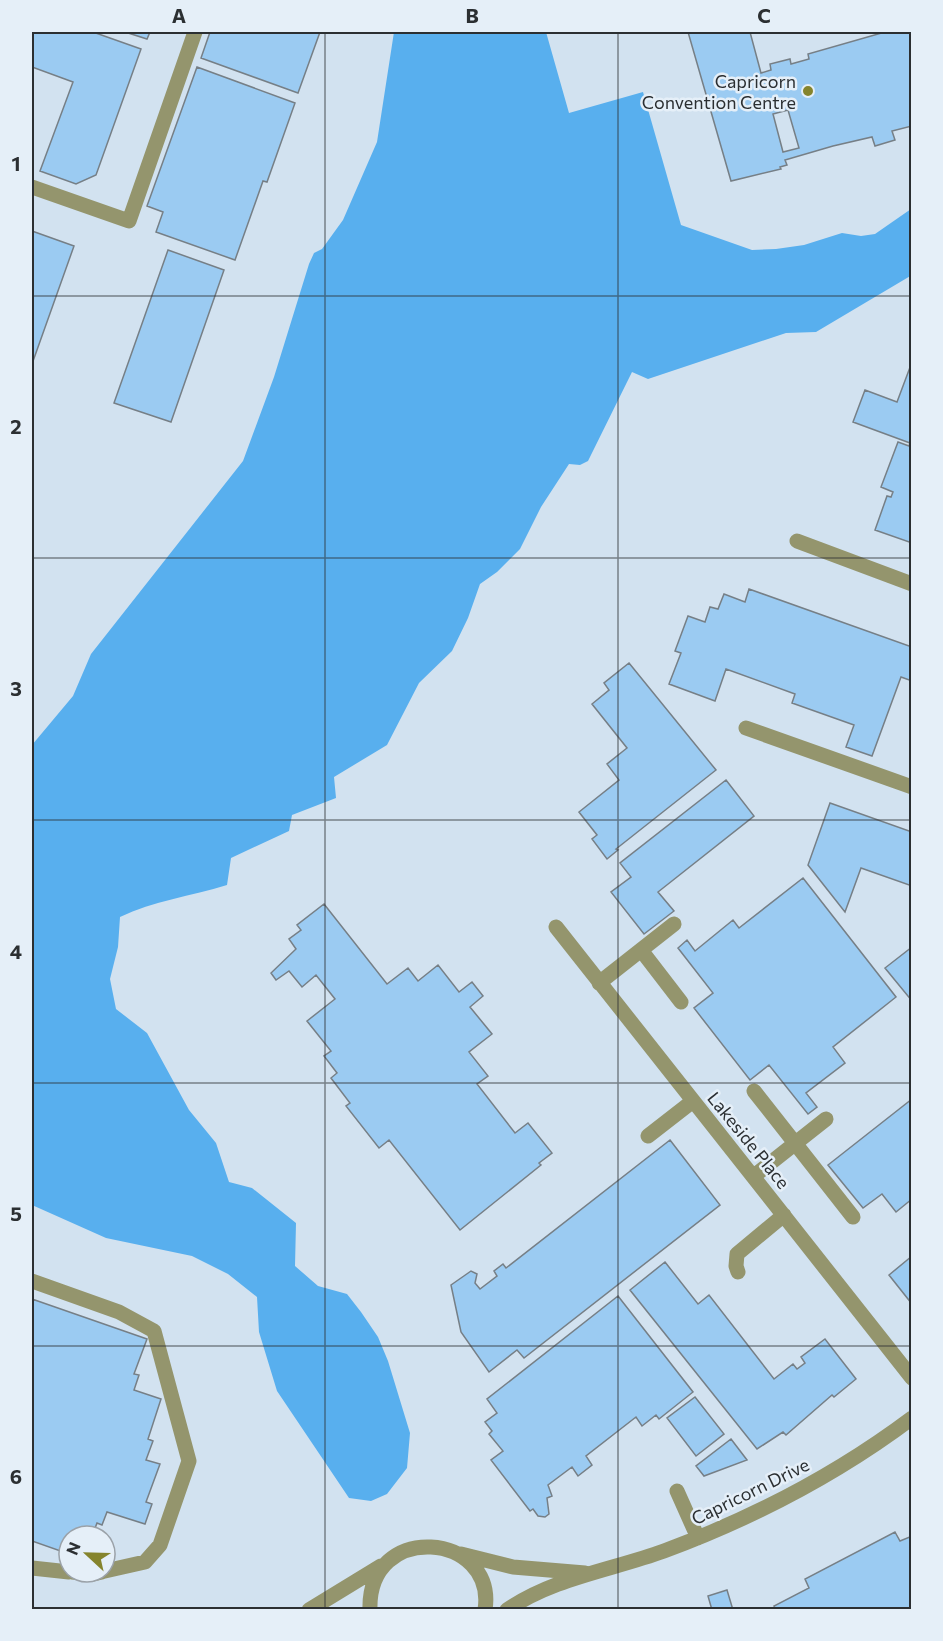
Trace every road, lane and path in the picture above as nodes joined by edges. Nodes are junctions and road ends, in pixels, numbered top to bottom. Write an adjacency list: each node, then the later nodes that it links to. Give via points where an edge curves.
1 (195, 32): 2 (street, via 129,220)
2 (32, 187)
3 (796, 541): 4 (street)
4 (912, 584)
5 (746, 728): 6 (street)
6 (912, 788)
7 (674, 924): 9 (street)
8 (556, 927): 10 (street, Lakeside Place)
9 (640, 950): 10 (street); 11 (street)
10 (599, 983): 13 (street, Lakeside Place)
11 (681, 1002)
12 (754, 1091): 16 (street)
13 (693, 1101): 15 (street); 17 (street, Lakeside Place)
14 (826, 1119): 16 (street)
15 (648, 1136)
16 (795, 1144): 17 (street); 19 (street)
17 (754, 1176): 18 (street, Lakeside Place)
18 (784, 1215): 20 (street, via 737,1254); 22 (street, Lakeside Place)
19 (853, 1217)
20 (738, 1272)
21 (32, 1281): 29 (street, via 119,1312 154,1331 189,1461 160,1545 145,1562)
22 (912, 1378)
23 (912, 1418): 25 (street, Capricorn Drive, via 796,1493)
24 (677, 1491): 25 (street)
25 (698, 1538): 31 (street, Capricorn Drive)
26 (455, 1552): 27 (street, Capricorn Drive, via 426,1545 411,1548); 31 (street, Capricorn Drive, via 513,1568); 34 (street, via 480,1580)
27 (386, 1563): 32 (street); 33 (street, via 372,1586)
28 (32, 1568): 30 (street)
29 (117, 1569)
30 (57, 1571)
31 (594, 1573): 35 (street, Capricorn Drive, via 540,1590)
32 (309, 1610)
33 (370, 1610)
34 (485, 1610)
35 (507, 1610)

